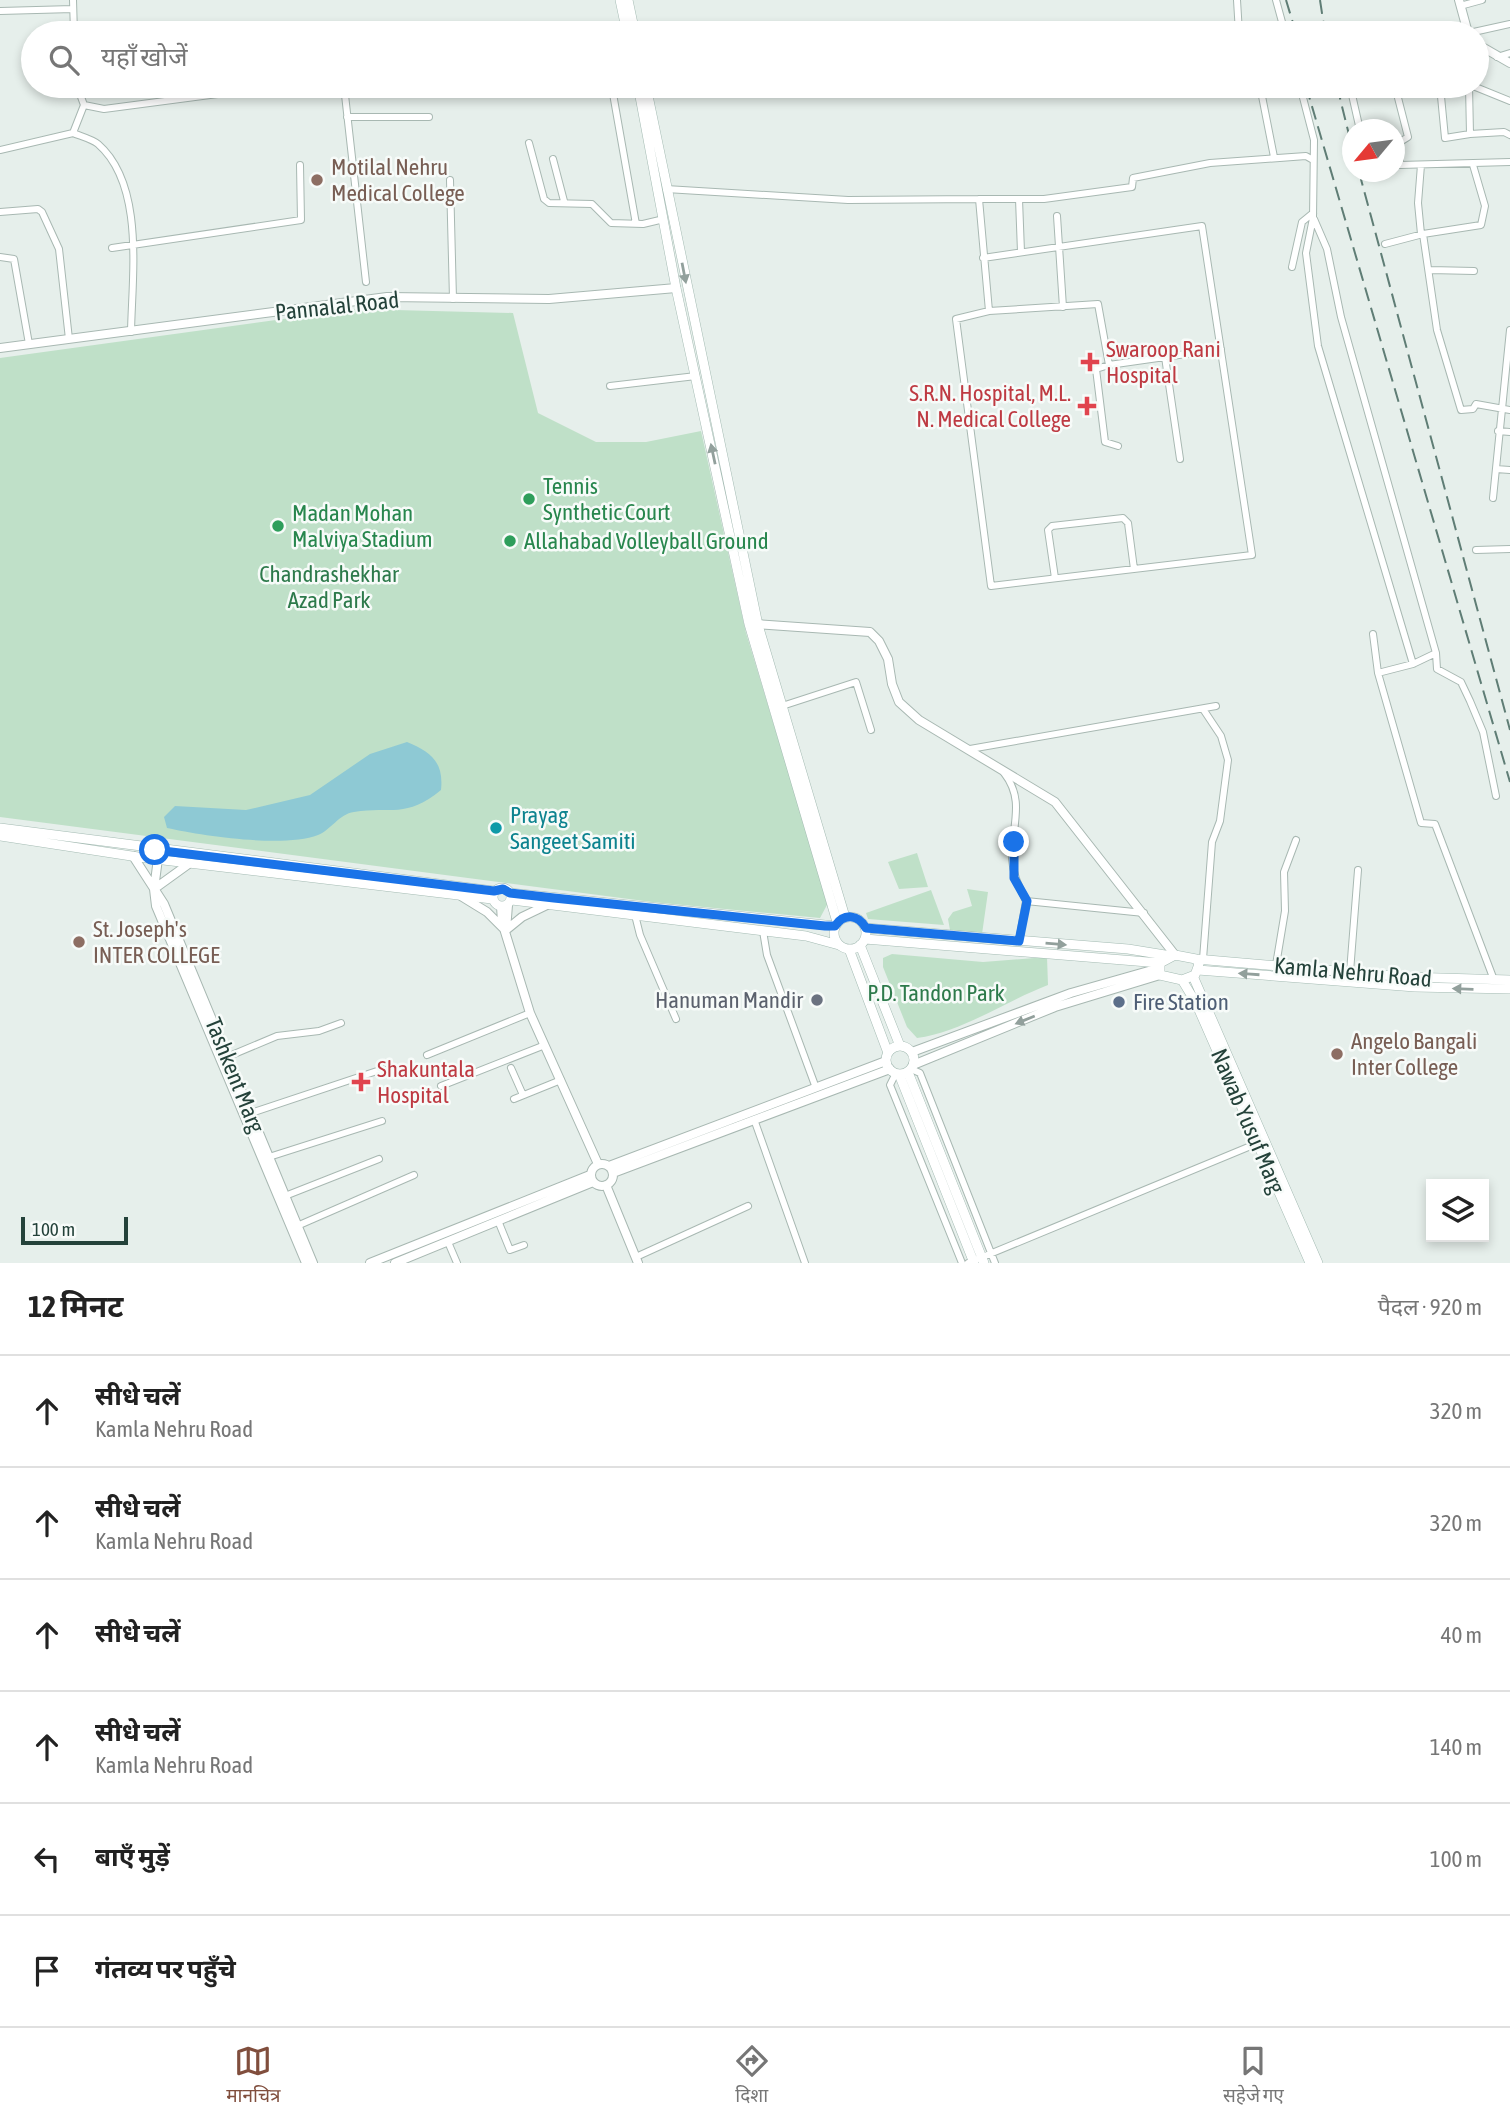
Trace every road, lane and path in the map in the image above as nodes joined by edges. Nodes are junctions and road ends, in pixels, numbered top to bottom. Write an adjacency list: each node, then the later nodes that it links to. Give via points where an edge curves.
1 (73, 0): 8 (street)
2 (620, 0): 11 (main road)
3 (628, 0): 12 (main road)
4 (1237, 0): 13 (street)
5 (1276, 0): 14 (street)
6 (1482, 0): 7 (street)
7 (1459, 3): 15 (street)
8 (73, 9): 9 (street); 10 (street)
9 (0, 11)
10 (74, 21)
11 (624, 21)
12 (632, 21)
13 (1238, 21)
14 (1282, 21)
15 (1464, 21)
16 (1510, 24): 17 (street)
17 (1489, 28)
18 (1489, 52): 20 (street)
19 (1510, 53): 20 (street)
20 (1497, 57): 21 (street)
21 (1510, 63)
22 (1489, 93): 35 (street)
23 (81, 98): 36 (street)
24 (188, 98): 36 (street, via 104,109)
25 (345, 98): 37 (street)
26 (613, 98): 63 (street)
27 (641, 98): 55 (main road)
28 (648, 98): 55 (main road)
29 (1262, 98): 46 (street)
30 (1303, 98): 48 (street, via 1314,140)
31 (1353, 98): 39 (street)
32 (1398, 98): 40 (street)
33 (1441, 98): 42 (street, via 1445,138)
34 (1471, 98): 42 (street)
35 (1510, 101)
36 (84, 105): 41 (street)
37 (347, 117): 38 (street); 75 (street)
38 (429, 117)
39 (1358, 119)
40 (1403, 119)
41 (73, 134): 45 (street); 66 (street, via 97,143 117,170 133,219)
42 (1470, 134): 43 (street)
43 (1510, 135)
44 (529, 143): 58 (street, via 544,198 553,205)
45 (0, 150)
46 (1274, 158): 48 (street, via 1306,156); 56 (street, via 1166,171 1133,178 1132,187)
47 (552, 159): 58 (street)
48 (1313, 160): 61 (street)
49 (1510, 162): 53 (street)
50 (1405, 164): 52 (street)
51 (300, 165): 66 (street, via 300,220)
52 (1420, 165): 53 (street); 64 (street)
53 (1473, 165): 64 (street, via 1485,206 1481,225)
54 (450, 180): 77 (street)
55 (663, 188): 57 (street, via 848,200); 62 (main road); 104 (main road, one-way to 104)
56 (1019, 199): 57 (street); 69 (street)
57 (979, 200): 71 (street)
58 (564, 201): 63 (street, via 592,204 611,223)
59 (0, 212): 82 (street, via 43,212 59,249)
60 (1058, 216): 67 (street)
61 (1313, 216): 72 (street, via 1302,222); 106 (street, via 1327,250 1341,317); 107 (street, via 1306,253 1318,346)
62 (664, 219): 63 (street); 76 (main road)
63 (636, 224)
64 (1422, 234): 65 (street); 73 (street)
65 (1385, 244)
66 (133, 245): 68 (street); 81 (street)
67 (1058, 247): 69 (street); 78 (street); 85 (street, via 1202,226)
68 (112, 248)
69 (1021, 252): 71 (street)
70 (0, 257): 83 (street, via 14,259)
71 (983, 258): 79 (street)
72 (1292, 267)
73 (1430, 270): 74 (street); 91 (street, via 1437,330 1461,410 1473,409 1476,404)
74 (1474, 271)
75 (366, 282)
76 (676, 288): 77 (street, Pannalal Road, via 550,299); 88 (main road)
77 (453, 299): 81 (street, Pannalal Road, via 387,297)
78 (1062, 307): 79 (street); 87 (street, via 1098,304)
79 (989, 312): 103 (street, via 956,319 991,586)
80 (1510, 330): 89 (street)
81 (131, 332): 82 (street, Pannalal Road)
82 (69, 339): 83 (street, Pannalal Road)
83 (29, 344): 84 (street, Pannalal Road)
84 (0, 348)
85 (1221, 349): 86 (street); 102 (street, via 1252,555)
86 (1165, 357): 87 (street); 96 (street)
87 (1109, 365): 95 (street, via 1097,369 1098,382 1105,442)
88 (696, 376): 90 (street); 104 (main road, one-way to 88)
89 (1507, 380): 91 (street)
90 (610, 386)
91 (1501, 409): 92 (street); 93 (street)
92 (1510, 410)
93 (1498, 431): 94 (street); 97 (street)
94 (1510, 432)
95 (1118, 446)
96 (1180, 459)
97 (1496, 469): 98 (street); 99 (street)
98 (1510, 470)
99 (1493, 499)
100 (1510, 549): 101 (street)
101 (1476, 550)
102 (1134, 569): 103 (street); 103 (street, via 1128,523 1123,518 1052,526 1048,530)
103 (1055, 578)
104 (753, 624): 110 (main road); 113 (street, via 870,632 888,659 900,702 919,720)
105 (1373, 634): 108 (street)
106 (1436, 653): 107 (street); 115 (street, via 1437,669 1461,682 1479,721)
107 (1413, 664): 108 (street)
108 (1378, 673): 146 (street, via 1421,823 1435,824)
109 (1216, 706): 111 (street)
110 (777, 707): 112 (street, via 856,682); 131 (main road)
111 (1203, 709): 113 (street); 140 (street, via 1221,736 1228,760 1220,821 1210,853)
112 (871, 730)
113 (970, 749): 114 (street)
114 (998, 766): 127 (street, via 1011,782 1018,809 1012,860 1014,878); 129 (street, via 1055,802)
115 (1496, 796)
116 (0, 828): 119 (main road)
117 (0, 836): 120 (main road)
118 (1296, 840): 141 (street, via 1284,872 1285,911)
119 (159, 855): 120 (main road); 121 (main road); 123 (street, Tashkent Marg); 125 (main road)
120 (133, 856): 123 (street)
121 (190, 863): 123 (street); 124 (main road)
122 (1358, 870): 143 (street)
123 (154, 889): 157 (street, Tashkent Marg); 185 (street, Tashkent Marg, via 156,906)
124 (460, 895): 125 (main road); 133 (street)
125 (493, 895): 126 (main road); 126 (main road, via 503,889)
126 (508, 901): 128 (main road); 131 (main road); 133 (street)
127 (1027, 901): 129 (street); 135 (street)
128 (547, 905): 130 (main road); 133 (street)
129 (1145, 913): 139 (street)
130 (635, 915): 134 (main road); 151 (street)
131 (839, 922): 132 (main road, via 856,917); 137 (main road, via 833,935)
132 (866, 928): 135 (main road); 136 (main road)
133 (506, 930): 150 (street)
134 (763, 931): 137 (main road); 163 (street)
135 (1019, 941): 139 (main road, one-way to 139)
136 (863, 942): 138 (main road); 142 (main road); 154 (main road)
137 (839, 945): 138 (main road)
138 (849, 949): 158 (main road)
139 (1173, 956): 140 (main road, Kamla Nehru Road); 142 (main road)
140 (1200, 959): 141 (main road, Kamla Nehru Road); 144 (main road)
141 (1276, 965): 143 (main road, Kamla Nehru Road)
142 (1159, 969): 145 (main road); 155 (street, via 1071,993); 158 (street, one-way to 158)
143 (1350, 972): 148 (main road, Kamla Nehru Road)
144 (1195, 973): 145 (main road); 148 (main road, Kamla Nehru Road, one-way to 144); 194 (main road)
145 (1182, 980): 169 (main road, Nawab Yusuf Marg)
146 (1494, 980): 147 (main road, Kamla Nehru Road); 148 (main road, Kamla Nehru Road)
147 (1510, 980)
148 (1432, 983): 149 (main road, Kamla Nehru Road, one-way to 148)
149 (1510, 989)
150 (530, 1013): 153 (street); 156 (street)
151 (676, 1019)
152 (341, 1023): 157 (street, via 319,1031 276,1036)
153 (545, 1045): 161 (street); 162 (street)
154 (900, 1046): 155 (main road); 158 (main road)
155 (912, 1052): 158 (main road)
156 (427, 1055)
157 (227, 1057): 166 (street, Tashkent Marg)
158 (899, 1067): 163 (street); 168 (street); 184 (main road); 191 (street, via 890,1084)
159 (511, 1068): 164 (street)
160 (383, 1069): 166 (street)
161 (561, 1080): 164 (street); 172 (street)
162 (441, 1086)
163 (817, 1088): 173 (street)
164 (523, 1095): 165 (street)
165 (514, 1099)
166 (251, 1113): 170 (street, Tashkent Marg)
167 (382, 1121): 170 (street)
168 (755, 1122): 173 (street); 190 (street)
169 (1258, 1143): 184 (street); 193 (main road, Nawab Yusuf Marg)
170 (269, 1157): 177 (street, Tashkent Marg)
171 (379, 1159): 177 (street)
172 (598, 1164): 173 (street); 175 (street)
173 (611, 1169): 176 (street, via 612,1180)
174 (414, 1175): 180 (street)
175 (592, 1178): 176 (street); 179 (street); 187 (street)
176 (606, 1185): 183 (street)
177 (285, 1196): 180 (street, Tashkent Marg)
178 (748, 1206): 183 (street)
179 (499, 1223): 181 (street); 182 (street, via 510,1250)
180 (297, 1226): 186 (street, Tashkent Marg)
181 (448, 1242): 188 (street); 189 (street)
182 (524, 1245)
183 (637, 1260)
184 (979, 1260): 192 (street)
185 (306, 1263)
186 (313, 1263)
187 (370, 1263)
188 (395, 1263)
189 (457, 1263)
190 (805, 1263)
191 (961, 1263)
192 (995, 1263)
193 (1310, 1263)
194 (1318, 1263)

